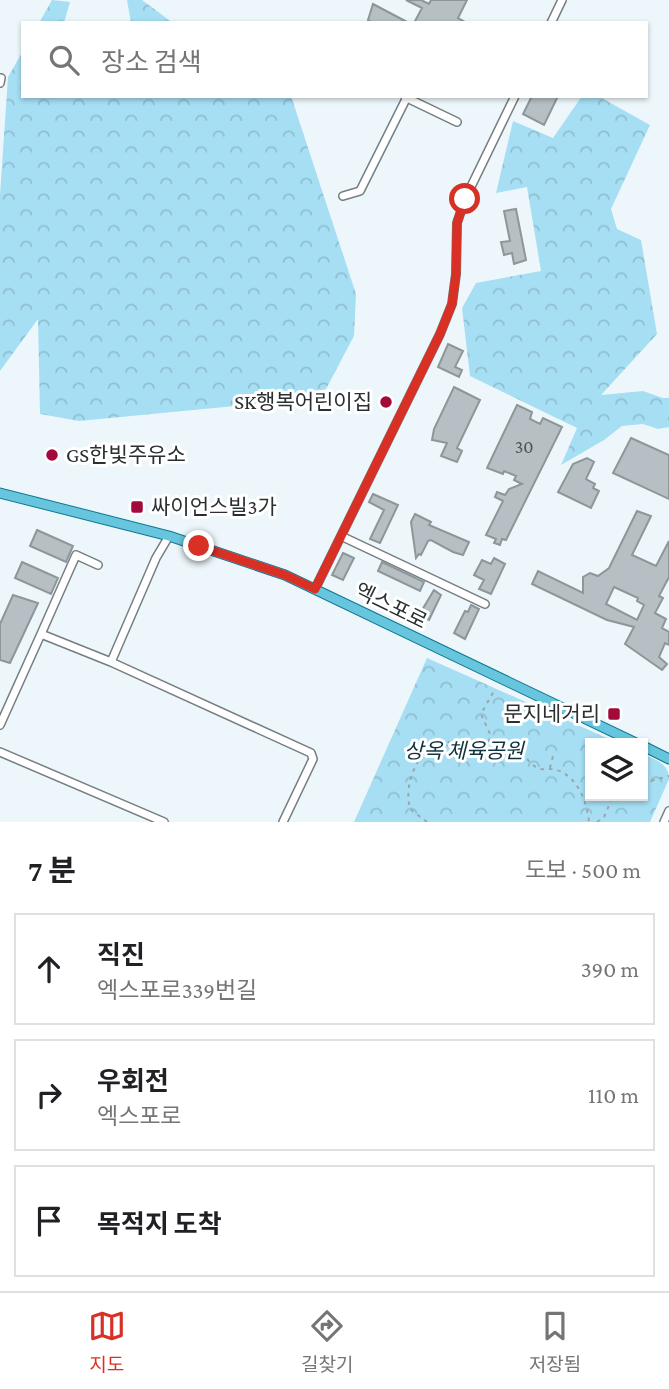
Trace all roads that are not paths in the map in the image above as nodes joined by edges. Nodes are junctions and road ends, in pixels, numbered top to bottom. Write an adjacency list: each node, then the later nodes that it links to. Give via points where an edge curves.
1 (562, 0): 2 (street)
2 (552, 21)
3 (406, 98): 7 (street, via 360,191)
4 (408, 98): 6 (street)
5 (514, 98): 10 (street, via 457,223 456,274 449,312)
6 (457, 122)
7 (343, 196)
8 (0, 493): 9 (main road, 엑스포로)
9 (169, 536): 12 (main road, 엑스포로); 15 (street)
10 (341, 536): 12 (street); 13 (street)
11 (98, 565): 14 (street, via 76,555)
12 (315, 589): 17 (main road, 엑스포로)
13 (485, 604)
14 (41, 634): 15 (street); 16 (street)
15 (111, 662): 23 (street, via 311,753 313,758)
16 (0, 725)
17 (626, 738)
18 (648, 748): 20 (main road)
19 (0, 752): 22 (street)
20 (669, 759)
21 (669, 811): 24 (street)
22 (164, 822)
23 (283, 822)
24 (664, 822)

